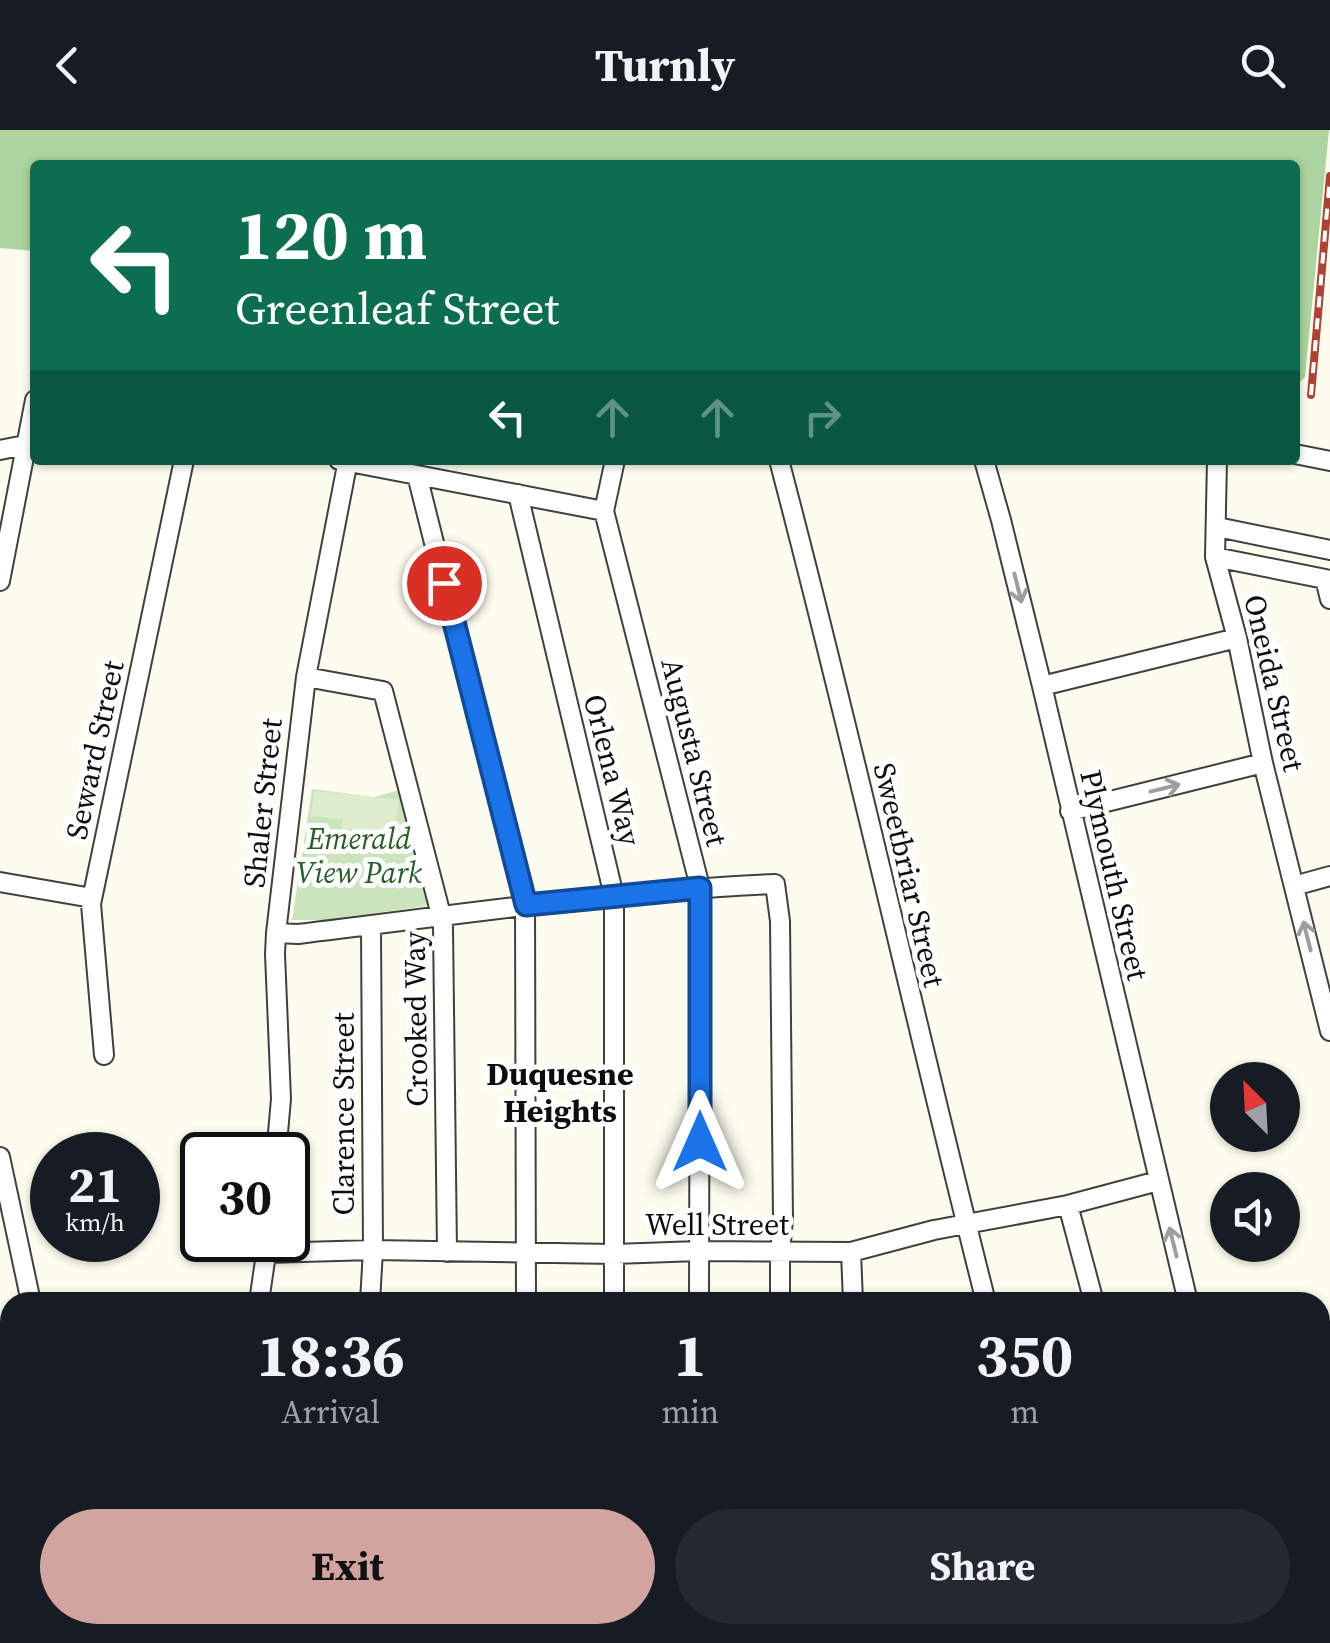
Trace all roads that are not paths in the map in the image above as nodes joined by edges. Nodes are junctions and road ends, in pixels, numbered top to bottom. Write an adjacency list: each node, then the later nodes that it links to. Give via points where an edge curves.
1 (30, 424): 2 (street)
2 (25, 445): 3 (street); 20 (street)
3 (0, 450)
4 (1300, 455): 5 (street)
5 (1330, 461)
6 (183, 465): 32 (street, Seward Street)
7 (343, 465): 23 (street, Shaler Street)
8 (365, 465): 13 (street)
9 (614, 465): 15 (street, Augusta Street)
10 (780, 465): 43 (street, Sweetbriar Street)
11 (985, 465): 24 (street, Plymouth Street, one-way to 24, via 1000,551)
12 (1217, 465): 16 (street, Oneida Street)
13 (417, 475): 14 (street); 33 (street)
14 (518, 494): 15 (street); 31 (street, Orlena Way)
15 (604, 511): 30 (street, Augusta Street)
16 (1217, 527): 17 (street); 18 (street, Oneida Street)
17 (1330, 550)
18 (1216, 557): 19 (street); 22 (street, Oneida Street)
19 (1327, 579): 21 (street)
20 (0, 582)
21 (1330, 599)
22 (1237, 638): 24 (street); 25 (street, Oneida Street)
23 (306, 677): 34 (street, Crooked Way, via 383,691); 36 (street, Shaler Street)
24 (1042, 686): 26 (street, Plymouth Street)
25 (1263, 763): 26 (street, one-way to 25); 29 (street, Oneida Street)
26 (1070, 811): 41 (street, Plymouth Street)
27 (1330, 876): 29 (street)
28 (0, 882): 32 (street)
29 (1294, 886): 37 (street, Oneida Street, one-way to 29)
30 (700, 888): 31 (street); 46 (street, Augusta Street); 50 (street, via 775,884)
31 (614, 896): 33 (street); 51 (street, Orlena Way)
32 (92, 898): 38 (street, Seward Street)
33 (526, 905): 34 (street); 49 (street)
34 (441, 915): 35 (street); 47 (street, Crooked Way)
35 (371, 926): 36 (street); 45 (street, Clarence Street)
36 (276, 933): 39 (street, Shaler Street)
37 (1330, 1031)
38 (104, 1054)
39 (278, 1132)
40 (0, 1157): 53 (street)
41 (1158, 1181): 42 (street, Well Street); 63 (street, Plymouth Street, one-way to 41)
42 (1068, 1205): 43 (street, Well Street); 62 (street)
43 (966, 1224): 48 (street, Well Street); 61 (street, Sweetbriar Street)
44 (310, 1248): 45 (street, Well Street)
45 (373, 1250): 47 (street, Well Street); 55 (street, Clarence Street)
46 (700, 1251): 50 (street, Well Street); 51 (street, Well Street); 58 (street, Augusta Street)
47 (447, 1252): 49 (street, Well Street)
48 (851, 1252): 50 (street, Well Street); 60 (street)
49 (526, 1253): 51 (street, Well Street); 56 (street)
50 (780, 1253): 59 (street)
51 (614, 1254): 57 (street, Orlena Way)
52 (265, 1262): 54 (street)
53 (29, 1292)
54 (261, 1292)
55 (371, 1292)
56 (526, 1292)
57 (614, 1292)
58 (700, 1292)
59 (780, 1292)
60 (853, 1292)
61 (983, 1292)
62 (1091, 1292)
63 (1186, 1292)

